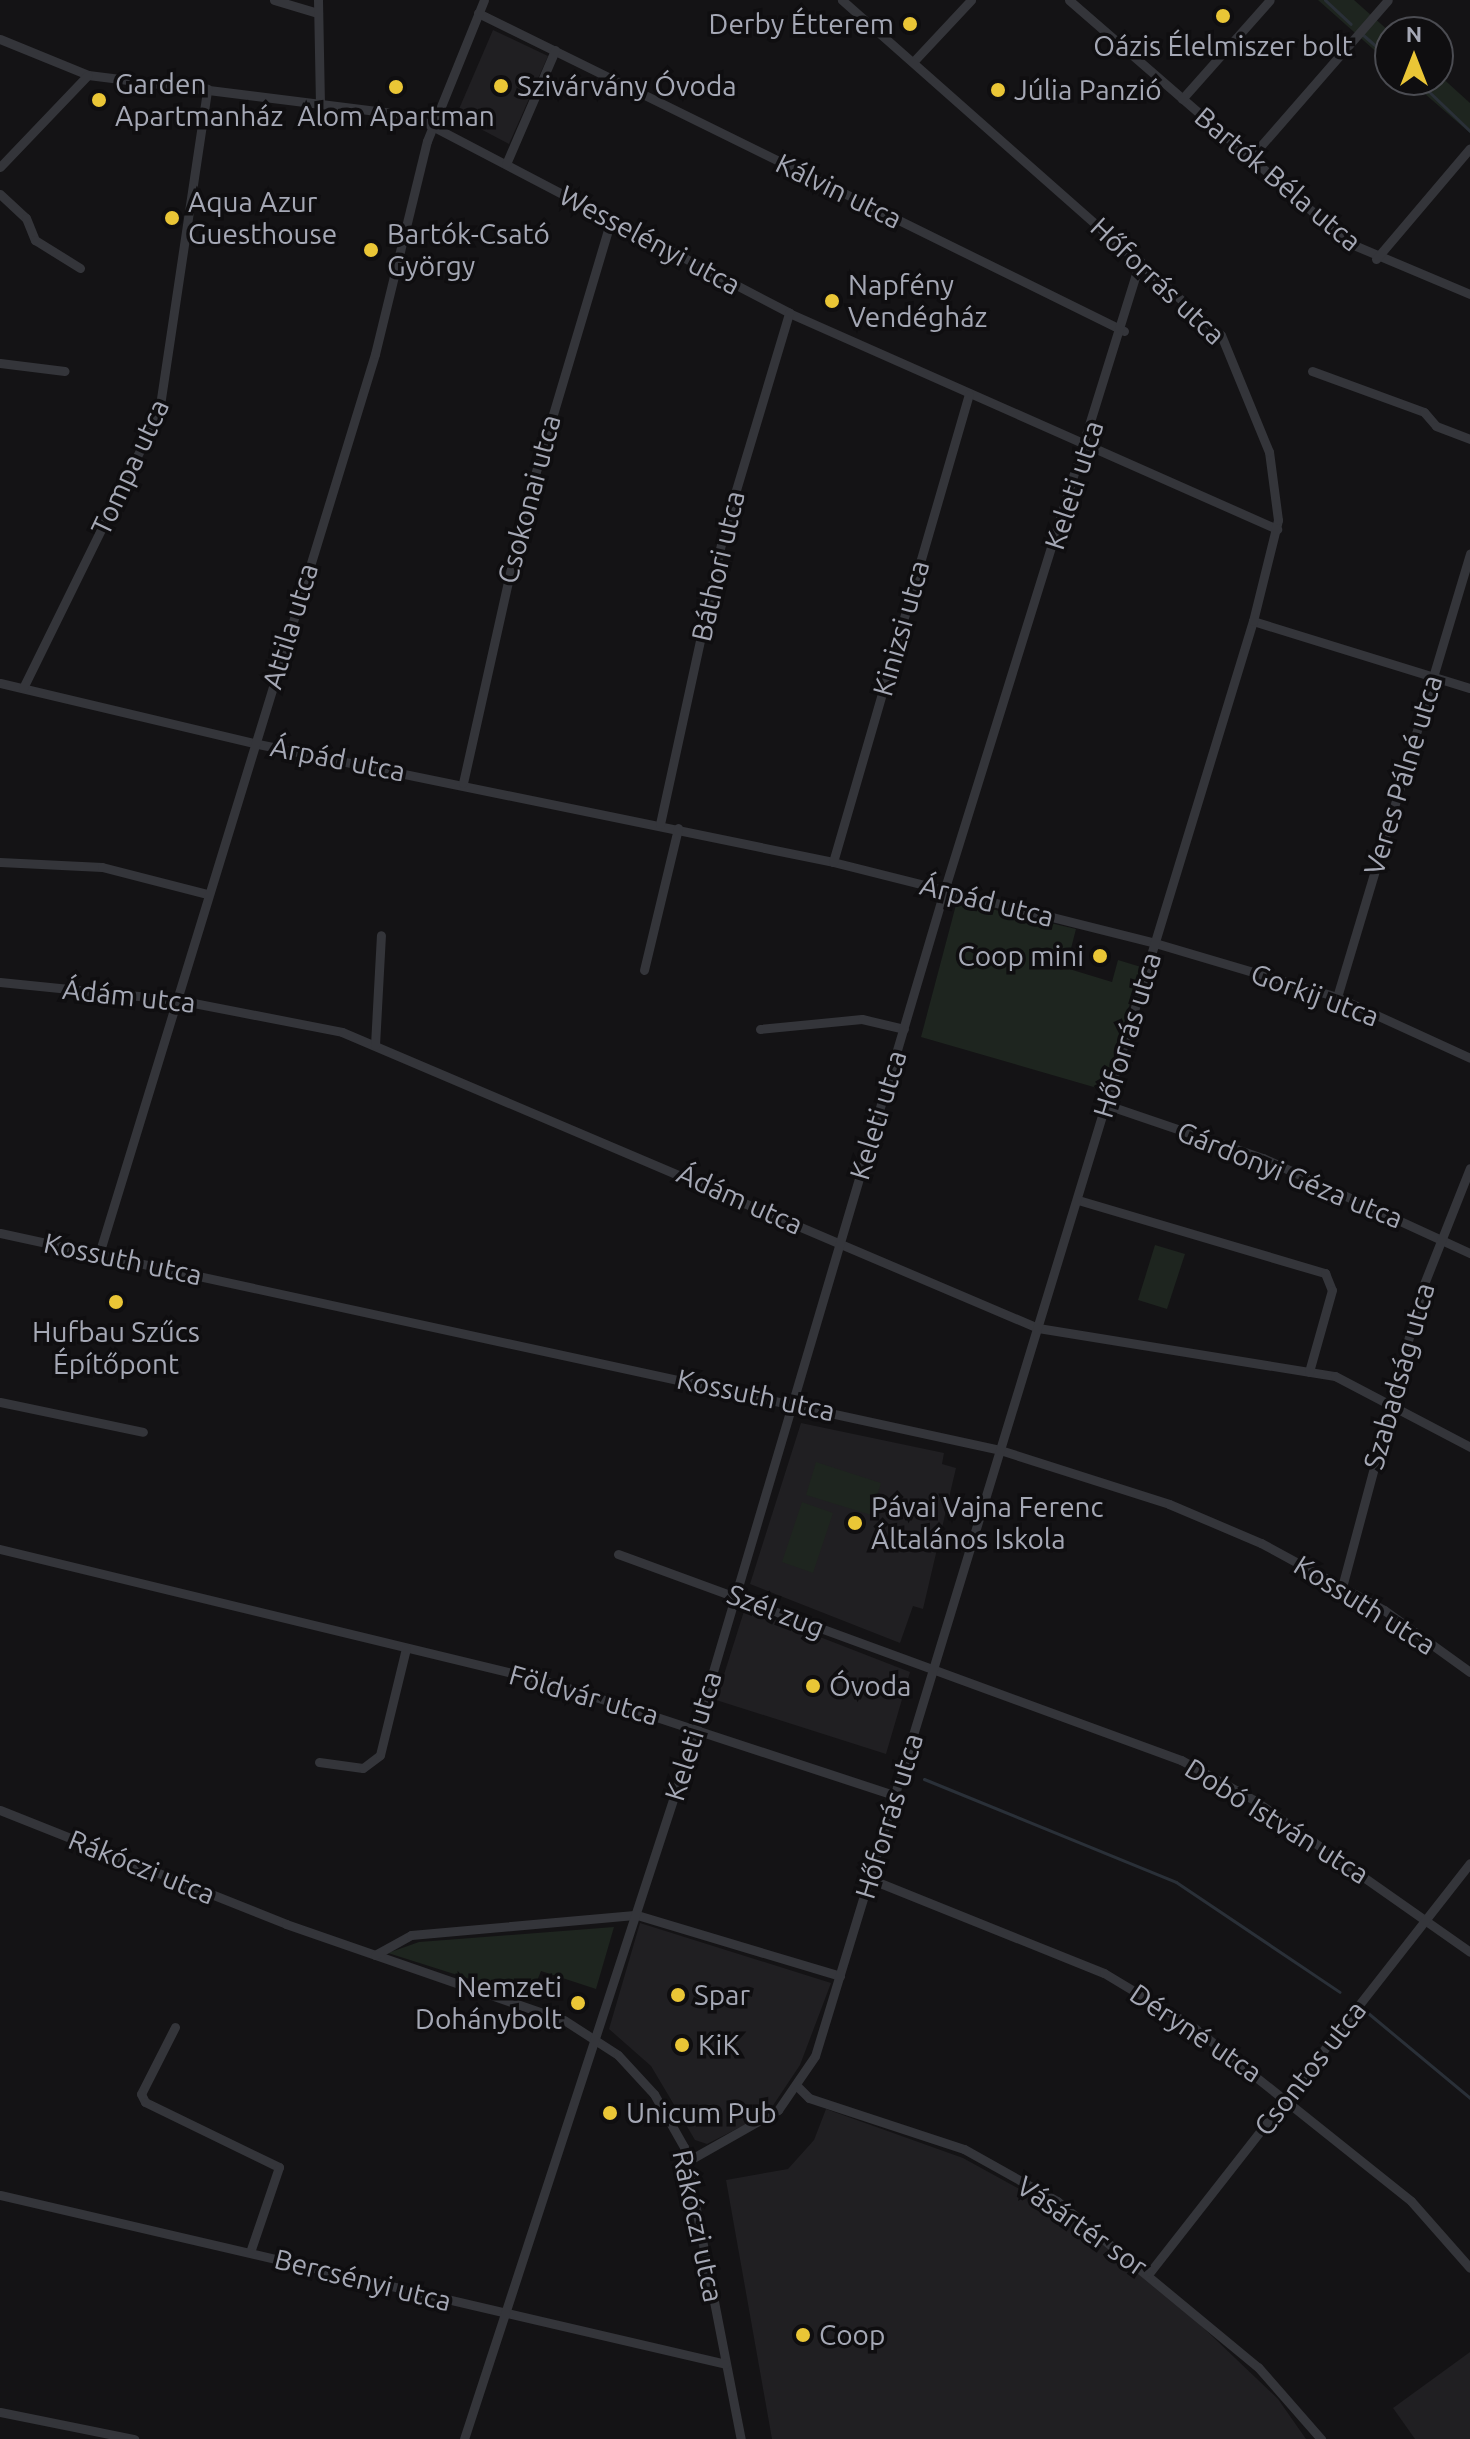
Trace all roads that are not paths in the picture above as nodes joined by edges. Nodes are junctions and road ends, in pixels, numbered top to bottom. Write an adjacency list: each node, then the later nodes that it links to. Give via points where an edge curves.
1 (274, 0): 9 (street)
2 (318, 0): 9 (street)
3 (484, 0): 10 (street, Attila utca)
4 (842, 0): 13 (street, Hőforrás utca)
5 (971, 0): 13 (street)
6 (1069, 0): 16 (street, Bartók Béla utca)
7 (1270, 0): 16 (street)
8 (1388, 0): 20 (street)
9 (318, 13): 17 (street)
10 (478, 13): 12 (street, Kálvin utca); 18 (street, Attila utca)
11 (0, 39): 14 (street, Wesselényi utca)
12 (555, 50): 21 (street); 30 (street, Kálvin utca)
13 (913, 62): 26 (street, Hőforrás utca)
14 (88, 75): 15 (street, Wesselényi utca); 22 (street)
15 (207, 89): 17 (street, Wesselényi utca); 42 (street, Tompa utca, via 159,412)
16 (1182, 99): 20 (street, Bartók Béla utca)
17 (320, 104): 18 (street, Wesselényi utca, via 411,115)
18 (433, 125): 21 (street, Wesselényi utca); 44 (street, Attila utca, via 375,354)
19 (1470, 148): 25 (street)
20 (1251, 157): 25 (street, Bartók Béla utca)
21 (506, 164): 24 (street, Wesselényi utca)
22 (0, 167)
23 (0, 194): 27 (street, via 26,218 35,240)
24 (611, 219): 29 (street, Wesselényi utca); 45 (street, Csokonai utca, via 523,515)
25 (1376, 259): 28 (street, Bartók Béla utca)
26 (1140, 261): 30 (street, Keleti utca); 37 (street, Hőforrás utca, via 1211,324 1237,362 1275,475)
27 (80, 268)
28 (1470, 294)
29 (789, 313): 34 (street, Wesselényi utca); 46 (street, Báthori utca, via 724,530)
30 (1124, 331): 36 (street, Keleti utca)
31 (0, 363): 32 (street)
32 (65, 371)
33 (1312, 371): 35 (street, via 1424,412 1436,426)
34 (969, 394): 36 (street, Wesselényi utca); 49 (street, Kinizsi utca)
35 (1470, 439)
36 (1088, 443): 37 (street, Wesselényi utca); 50 (street, Keleti utca)
37 (1277, 529): 39 (street, Hőforrás utca)
38 (1470, 554): 40 (street, Veres Pálné utca)
39 (1253, 621): 40 (street); 53 (street, Hőforrás utca)
40 (1432, 676): 43 (street); 56 (street, Veres Pálné utca)
41 (0, 683): 42 (street, Árpád utca)
42 (23, 688): 44 (street, Árpád utca)
43 (1470, 688)
44 (253, 743): 45 (street, Árpád utca); 51 (street, Attila utca)
45 (463, 783): 46 (street, Árpád utca)
46 (660, 824): 47 (street, Árpád utca)
47 (678, 828): 49 (street, Árpád utca); 54 (street)
48 (0, 862): 51 (street, via 102,867)
49 (833, 862): 50 (street, Árpád utca)
50 (944, 891): 53 (street, Árpád utca); 59 (street, Keleti utca)
51 (207, 894): 57 (street, Attila utca)
52 (381, 935): 60 (street)
53 (1155, 943): 56 (street, Gorkij utca); 62 (street, Hőforrás utca)
54 (644, 970)
55 (0, 982): 57 (street, Ádám utca)
56 (1337, 997): 61 (street, Gorkij utca)
57 (178, 1000): 60 (street, Ádám utca, via 261,1013); 69 (street, Attila utca)
58 (760, 1029): 59 (street, Keleti utca, via 862,1019)
59 (904, 1029): 67 (street, Keleti utca)
60 (375, 1045): 67 (street, Ádám utca)
61 (1470, 1058)
62 (1107, 1105): 64 (street, Hőforrás utca); 66 (street, Gárdonyi Géza utca, via 1263,1158)
63 (1470, 1168): 66 (street, Szabadság utca)
64 (1078, 1200): 70 (street, Hőforrás utca); 71 (street, via 1325,1273 1332,1290)
65 (0, 1233): 69 (street, Kossuth utca)
66 (1441, 1238): 68 (street, Gárdonyi Géza utca); 73 (street, Szabadság utca)
67 (839, 1244): 70 (street, Ádám utca); 74 (street, Keleti utca)
68 (1470, 1253)
69 (99, 1254): 74 (street, Kossuth utca)
70 (1038, 1328): 71 (street, Ádám utca); 77 (street, Hőforrás utca)
71 (1309, 1372): 73 (street, Ádám utca)
72 (0, 1402): 75 (street)
73 (1389, 1402): 76 (street, Ádám utca); 80 (street, Szabadság utca)
74 (792, 1403): 77 (street, Kossuth utca); 81 (street, Keleti utca)
75 (143, 1432)
76 (1470, 1447)
77 (1000, 1450): 80 (street, Kossuth utca, via 1169,1504); 83 (street, Hőforrás utca)
78 (0, 1549): 82 (street, Földvár utca)
79 (618, 1554): 81 (street, Szél zug)
80 (1342, 1587): 84 (street, Kossuth utca)
81 (735, 1595): 83 (street, Szél zug); 85 (street, Keleti utca)
82 (406, 1648): 85 (street, Földvár utca, via 553,1683); 86 (street, via 380,1755 363,1768)
83 (934, 1669): 87 (street, Hőforrás utca); 92 (street, Dobó István utca, via 1181,1760 1254,1800)
84 (1470, 1672)
85 (696, 1729): 87 (street, Földvár utca); 91 (street, Keleti utca)
86 (319, 1762)
87 (896, 1796): 90 (street, Hőforrás utca)
88 (0, 1810): 94 (street, Rákóczi utca)
89 (1470, 1863): 92 (street, Csontos utca)
90 (870, 1879): 95 (street, Hőforrás utca); 99 (street, Déryné utca, via 1104,1973)
91 (637, 1915): 94 (street, via 411,1935); 95 (street); 97 (street, Keleti utca)
92 (1427, 1917): 93 (street, Dobó István utca); 99 (street, Csontos utca)
93 (1470, 1952)
94 (375, 1955): 97 (street, Rákóczi utca)
95 (840, 1976): 98 (street, Hőforrás utca, via 815,2056)
96 (175, 2027): 102 (street, via 141,2094 145,2102 279,2167)
97 (595, 2037): 100 (street, Rákóczi utca, via 654,2094); 105 (street, Keleti utca)
98 (797, 2086): 100 (street, Hőforrás utca, via 763,2122); 104 (street, Vásártér sor, via 809,2098 964,2149 1057,2201)
99 (1289, 2097): 103 (street, Déryné utca, via 1411,2201); 104 (street, Csontos utca)
100 (686, 2162): 106 (street, Rákóczi utca)
101 (0, 2195): 102 (street, Bercsényi utca)
102 (250, 2252): 105 (street, Bercsényi utca)
103 (1470, 2268)
104 (1150, 2272): 111 (street, Vásártér sor, via 1267,2376)
105 (505, 2315): 106 (street, Bercsényi utca); 109 (street, Keleti utca)
106 (726, 2364): 110 (street, Rákóczi utca)
107 (0, 2412): 108 (street)
108 (134, 2439)
109 (464, 2439)
110 (741, 2439)
111 (1321, 2439)

